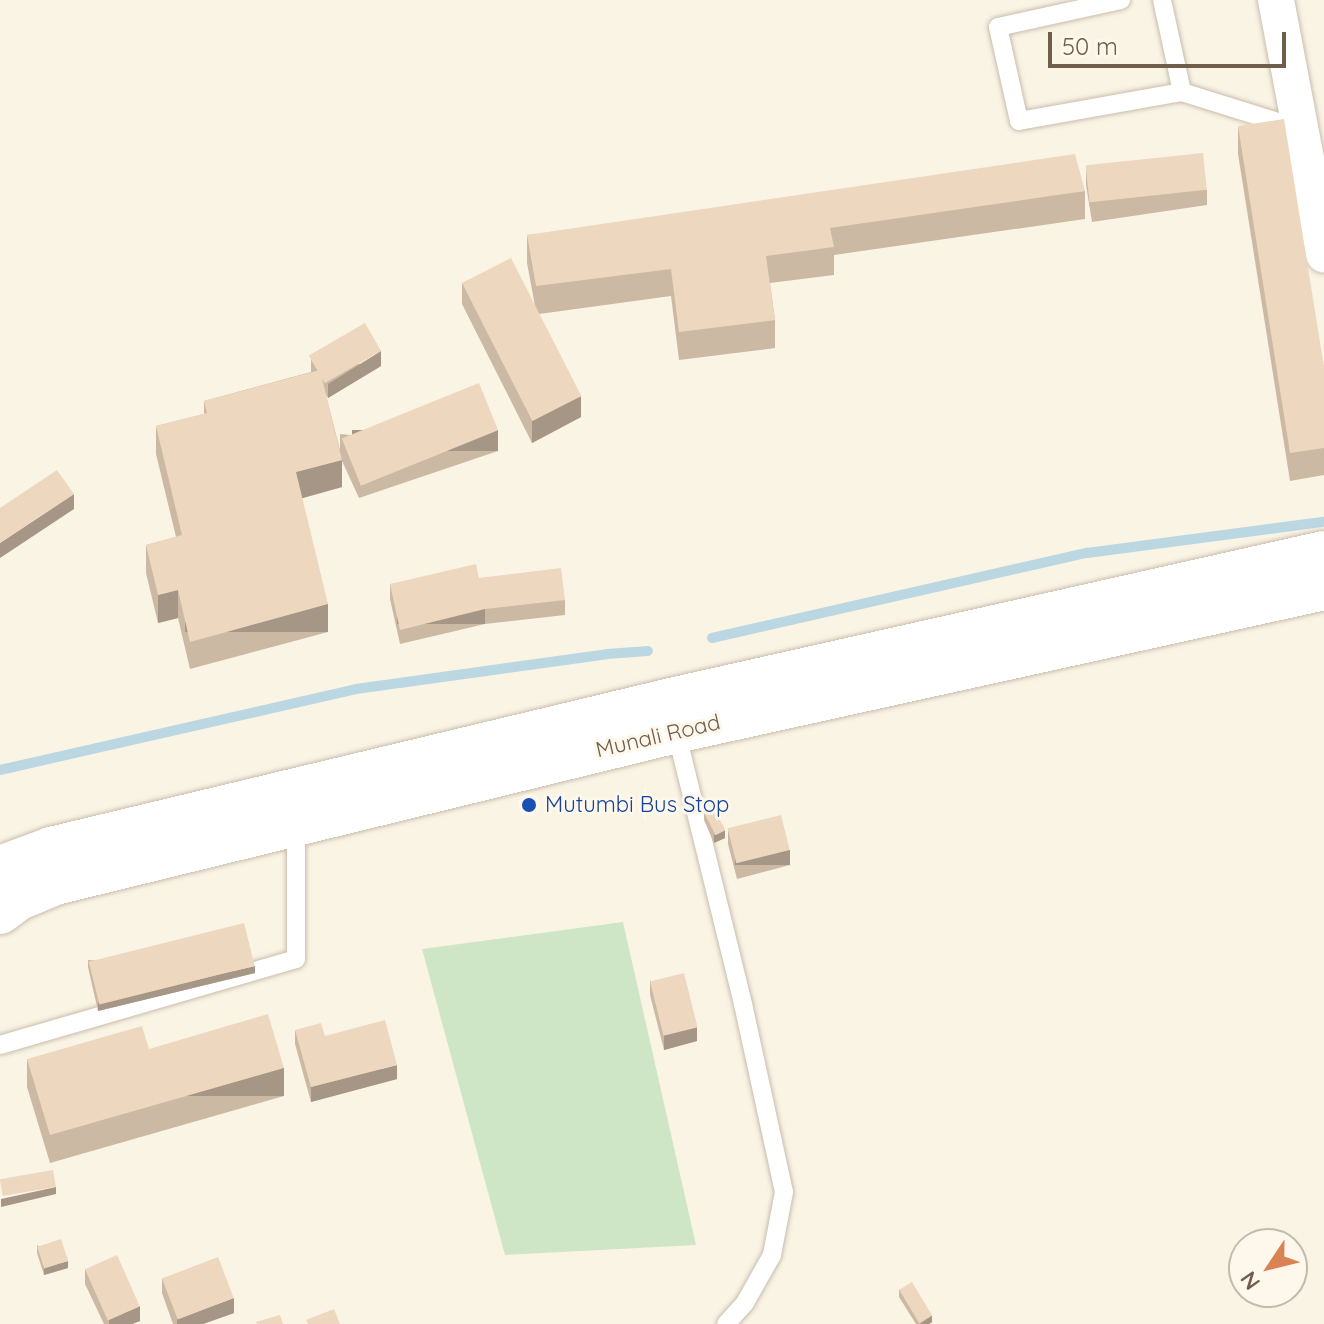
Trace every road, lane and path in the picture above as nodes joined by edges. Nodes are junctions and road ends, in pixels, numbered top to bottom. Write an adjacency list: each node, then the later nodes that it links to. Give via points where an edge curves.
1 (1121, 0): 4 (lane, via 998,27 1019,121)
2 (1162, 0): 4 (lane)
3 (1276, 0): 5 (street)
4 (1182, 92): 5 (lane)
5 (1300, 129): 6 (street)
6 (1324, 255)
7 (1324, 553): 9 (main road, Munali Road)
8 (1324, 588): 9 (main road, Munali Road)
9 (674, 715): 10 (main road, Munali Road); 11 (main road, Munali Road, via 51,849); 14 (lane, via 784,1192 772,1255 745,1303)
10 (296, 824): 12 (main road, Munali Road, via 55,883); 13 (lane, via 296,959)
11 (0, 868)
12 (0, 912)
13 (0, 1045)
14 (726, 1324)

